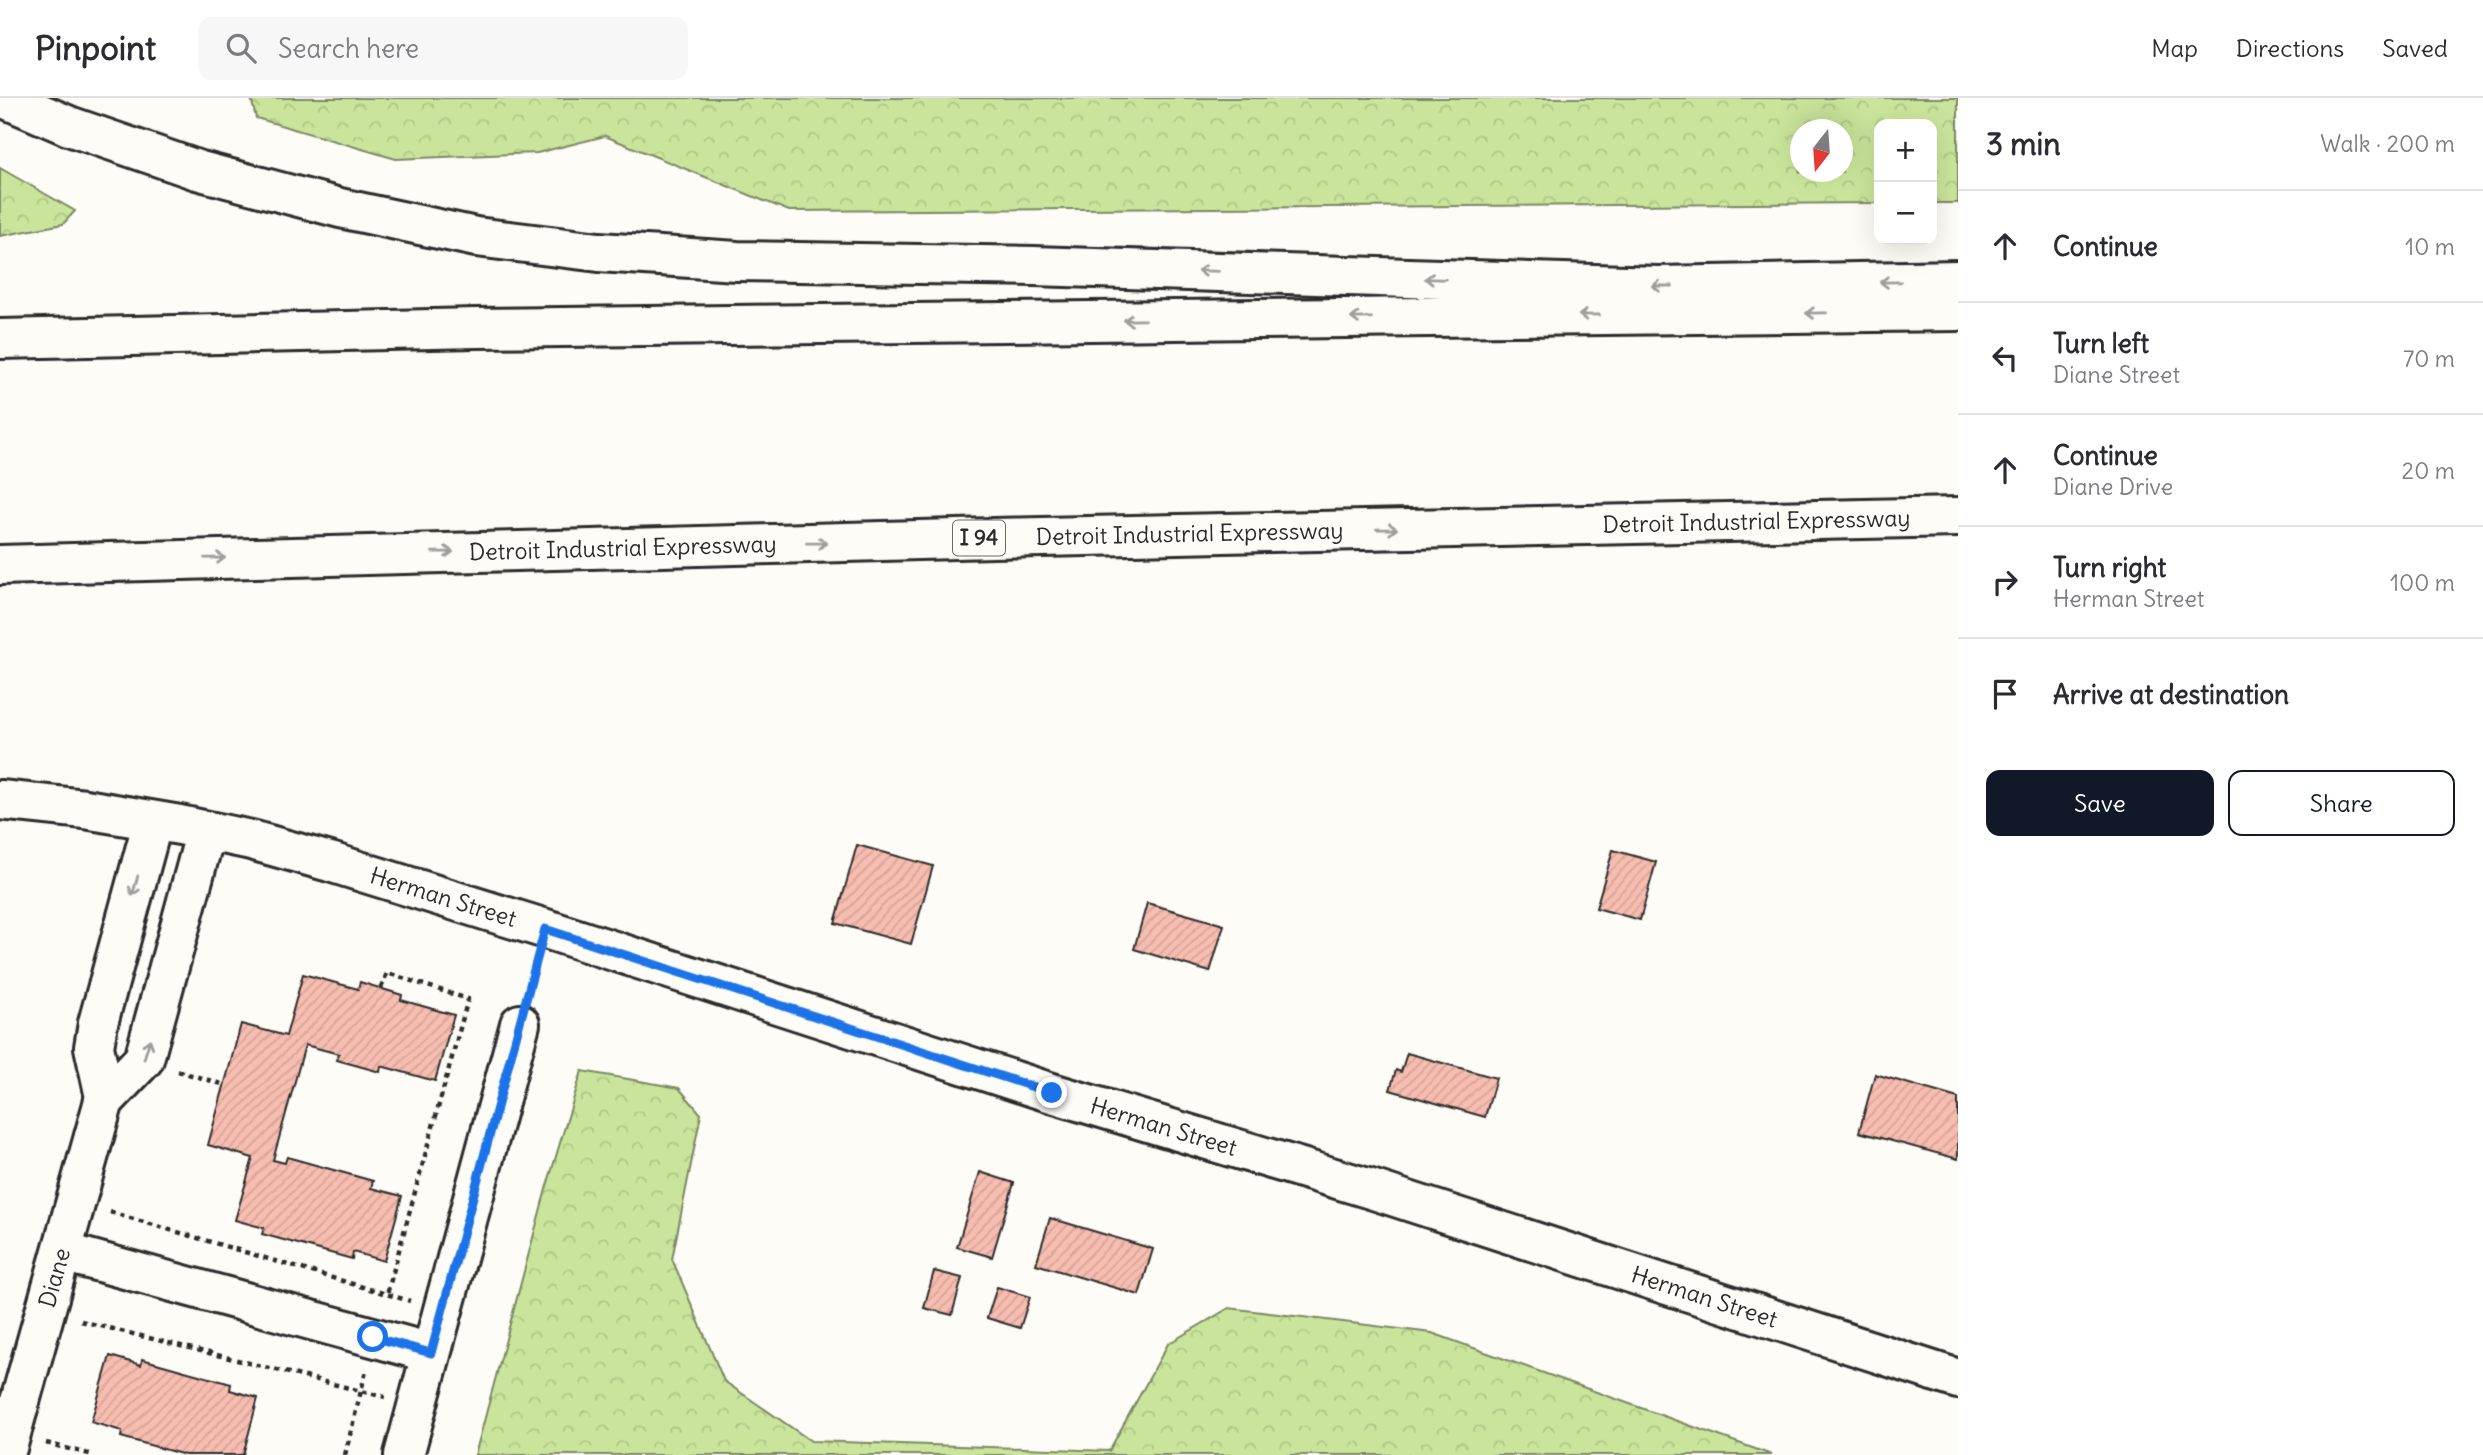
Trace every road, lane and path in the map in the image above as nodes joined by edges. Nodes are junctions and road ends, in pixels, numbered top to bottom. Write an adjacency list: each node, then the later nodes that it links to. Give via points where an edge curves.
1 (4, 98): 2 (main road, one-way to 1, via 1658,286 737,261 599,252 476,237 340,208 197,170 69,126)
2 (1958, 280)
3 (1958, 311): 4 (main road, one-way to 4, via 476,328)
4 (0, 339)
5 (1958, 517): 6 (main road, Detroit Industrial Expressway / I 94, one-way to 5)
6 (170, 559): 7 (main road, Detroit Industrial Expressway / I 94); 8 (main road)
7 (0, 565)
8 (0, 591)
9 (0, 800): 10 (main road, Herman Street)
10 (153, 821): 11 (main road, Herman Street); 17 (main road, Diane, one-way to 17, via 94,1046)
11 (206, 831): 12 (main road, Herman Street, via 330,862); 17 (main road, Diane, one-way to 11, via 144,1059)
12 (545, 929): 14 (path); 25 (main road, Herman Street)
13 (381, 988): 20 (path, via 387,973 468,999)
14 (520, 1024): 23 (main road)
15 (170, 1069): 16 (path)
16 (222, 1084)
17 (105, 1099): 19 (main road, Diane)
18 (98, 1208): 20 (path)
19 (63, 1252): 23 (main road); 28 (main road, Diane)
20 (387, 1294): 21 (path)
21 (412, 1301)
22 (81, 1321): 26 (path)
23 (431, 1353): 31 (main road)
24 (367, 1369): 26 (path)
25 (1958, 1379)
26 (361, 1392): 27 (path); 30 (path)
27 (396, 1399)
28 (20, 1447): 29 (path)
29 (93, 1455)
30 (345, 1455)
31 (404, 1455)

